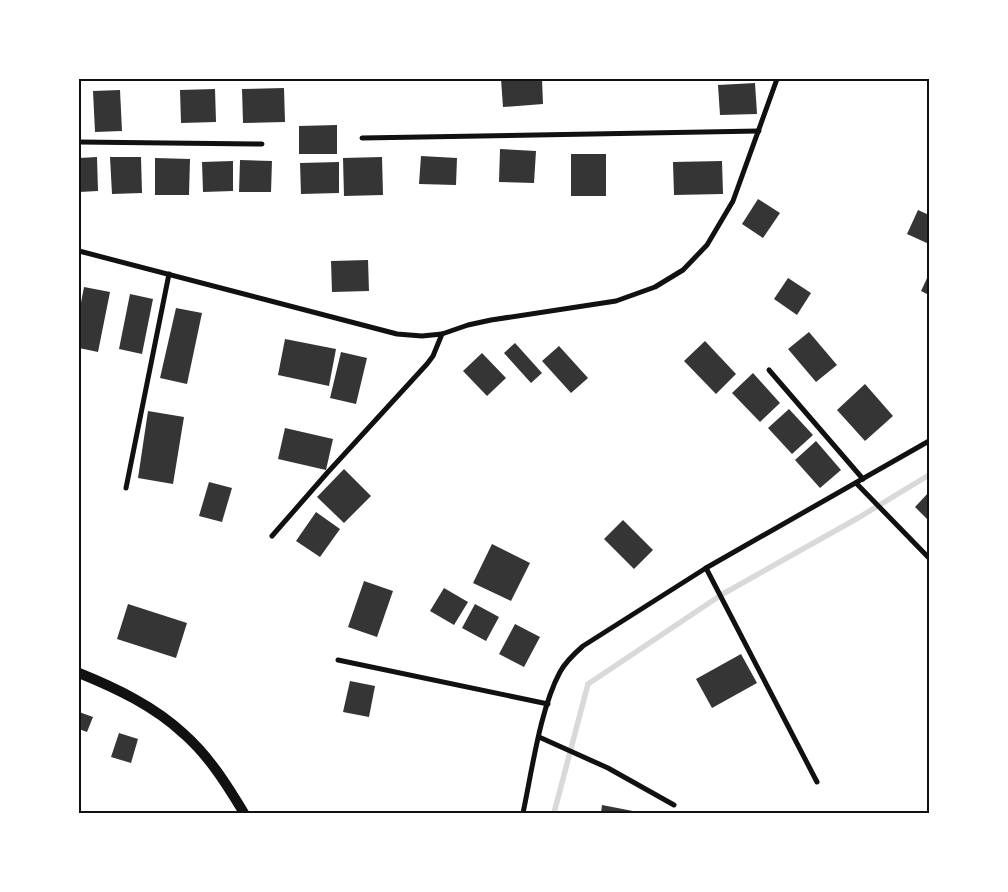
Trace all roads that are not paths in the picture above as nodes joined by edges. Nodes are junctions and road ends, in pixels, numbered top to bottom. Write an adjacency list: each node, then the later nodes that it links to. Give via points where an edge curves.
1 (778, 79): 2 (street)
2 (759, 131): 3 (street); 8 (street, via 733,201 706,245 683,270 656,287 616,301 491,320)
3 (362, 138)
4 (79, 142): 5 (street)
5 (262, 144)
6 (79, 251): 7 (street)
7 (169, 274): 8 (street, via 398,334); 13 (street)
8 (442, 334): 14 (street, via 427,364)
9 (769, 370): 11 (street)
10 (929, 440): 11 (street)
11 (863, 479): 12 (street)
12 (856, 483): 15 (street); 16 (street)
13 (126, 488)
14 (272, 536)
15 (929, 558)
16 (706, 568): 19 (street, via 583,646 561,671); 21 (street)
17 (338, 660): 19 (street)
18 (79, 673): 23 (main road, via 148,706 184,734 204,755)
19 (548, 704): 20 (street)
20 (539, 737): 22 (street, via 608,768); 24 (street)
21 (817, 782)
22 (674, 805)
23 (244, 813)
24 (523, 813)

